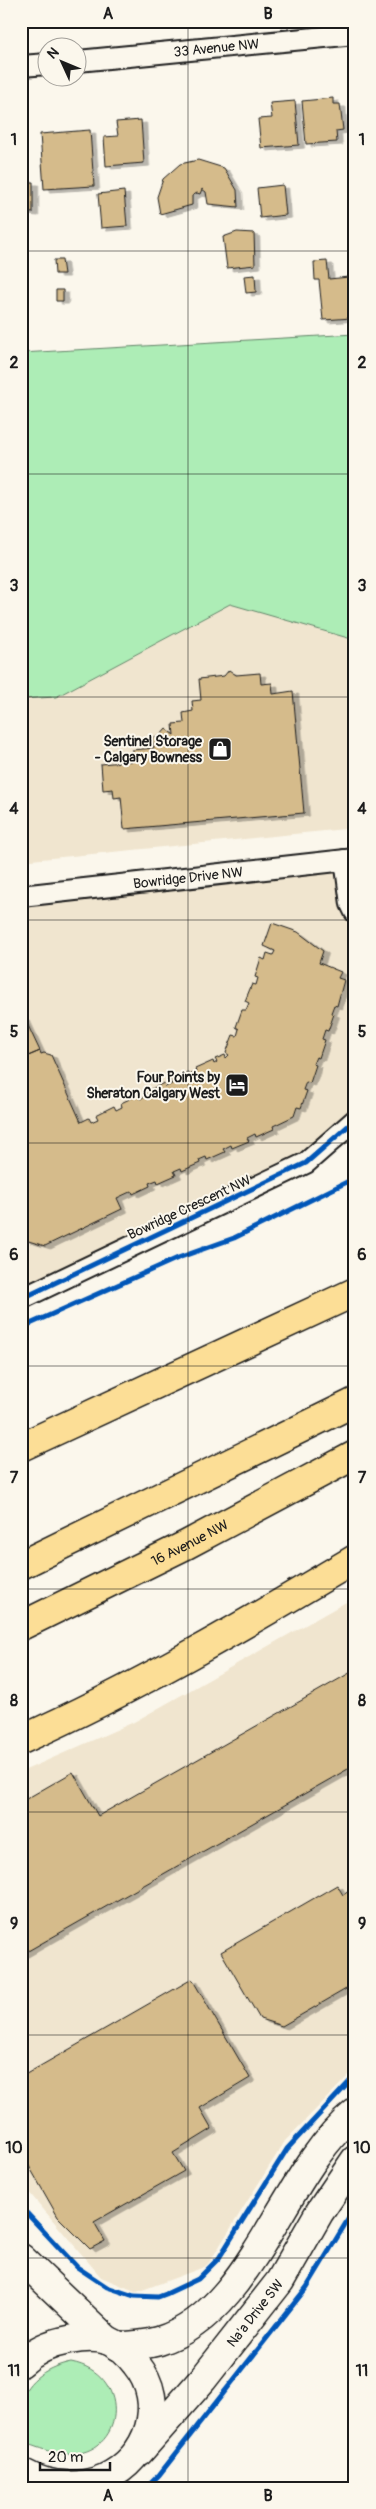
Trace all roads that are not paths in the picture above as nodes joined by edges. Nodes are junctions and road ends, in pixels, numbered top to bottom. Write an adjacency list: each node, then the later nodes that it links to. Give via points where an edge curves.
1 (355, 34): 2 (street, 33 Avenue NW)
2 (88, 60)
3 (38, 65): 4 (street)
4 (21, 66)
5 (350, 859): 6 (street, Bowridge Drive NW); 7 (street, via 351,904)
6 (21, 896)
7 (355, 912)
8 (355, 1120): 10 (street, Bowridge Crescent NW, via 306,1163)
9 (355, 1292): 12 (highway)
10 (22, 1298)
11 (355, 1402): 15 (highway)
12 (21, 1447)
13 (355, 1455): 16 (highway, 16 Avenue NW, via 186,1545)
14 (355, 1558): 17 (highway, via 214,1641)
15 (21, 1565)
16 (21, 1626)
17 (21, 1740)
18 (355, 2113): 21 (street, via 327,2141 250,2263 206,2314 177,2334 159,2341 138,2346)
19 (355, 2160): 23 (street, Na'a Drive SW, via 319,2212 280,2281)
20 (21, 2258): 21 (street)
21 (112, 2343): 22 (street, via 79,2338 65,2340); 23 (street, via 140,2368 152,2398 150,2426)
22 (21, 2363)
23 (139, 2452): 24 (street, Na'a Drive SW, via 114,2474 83,2485 50,2484)
24 (21, 2472)

